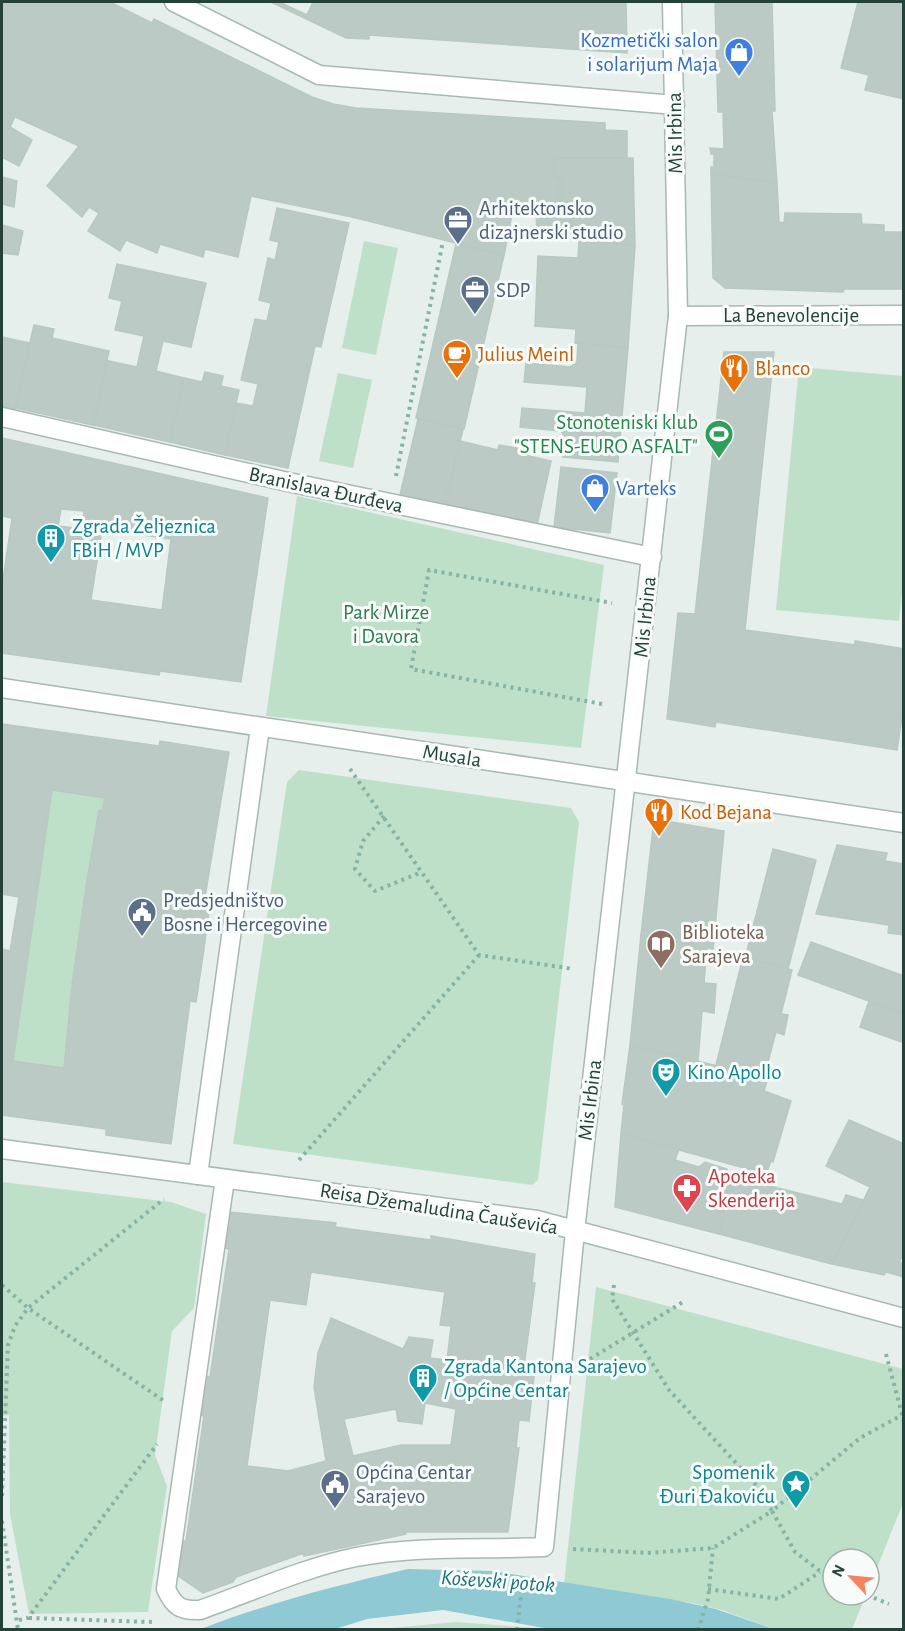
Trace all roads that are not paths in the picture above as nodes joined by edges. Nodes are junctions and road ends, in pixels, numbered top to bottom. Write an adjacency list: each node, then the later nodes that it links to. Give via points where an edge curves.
1 (174, 2): 3 (street, via 319,75)
2 (672, 2): 3 (street, Mis Irbina)
3 (675, 105): 5 (street, Mis Irbina)
4 (903, 315): 5 (street, La Benevolencije)
5 (678, 316): 7 (street, Mis Irbina)
6 (2, 417): 7 (street, Branislava Đurđeva, via 391,504)
7 (652, 557): 10 (street, Mis Irbina)
8 (2, 688): 9 (street, Musala)
9 (260, 727): 10 (street, Musala); 13 (street)
10 (626, 782): 11 (street, Musala); 15 (street, Mis Irbina)
11 (903, 823)
12 (2, 1149): 13 (street, Reisa Džemaludina Čauševića)
13 (198, 1175): 14 (street, Reisa Džemaludina Čauševića)
14 (225, 1179): 15 (street, Reisa Džemaludina Čauševića, via 537,1220); 15 (street, Mis Irbina, via 165,1589 174,1606 186,1611 200,1610 356,1557 407,1551 544,1547)
15 (575, 1231): 16 (street, Reisa Džemaludina Čauševića)
16 (903, 1318)

